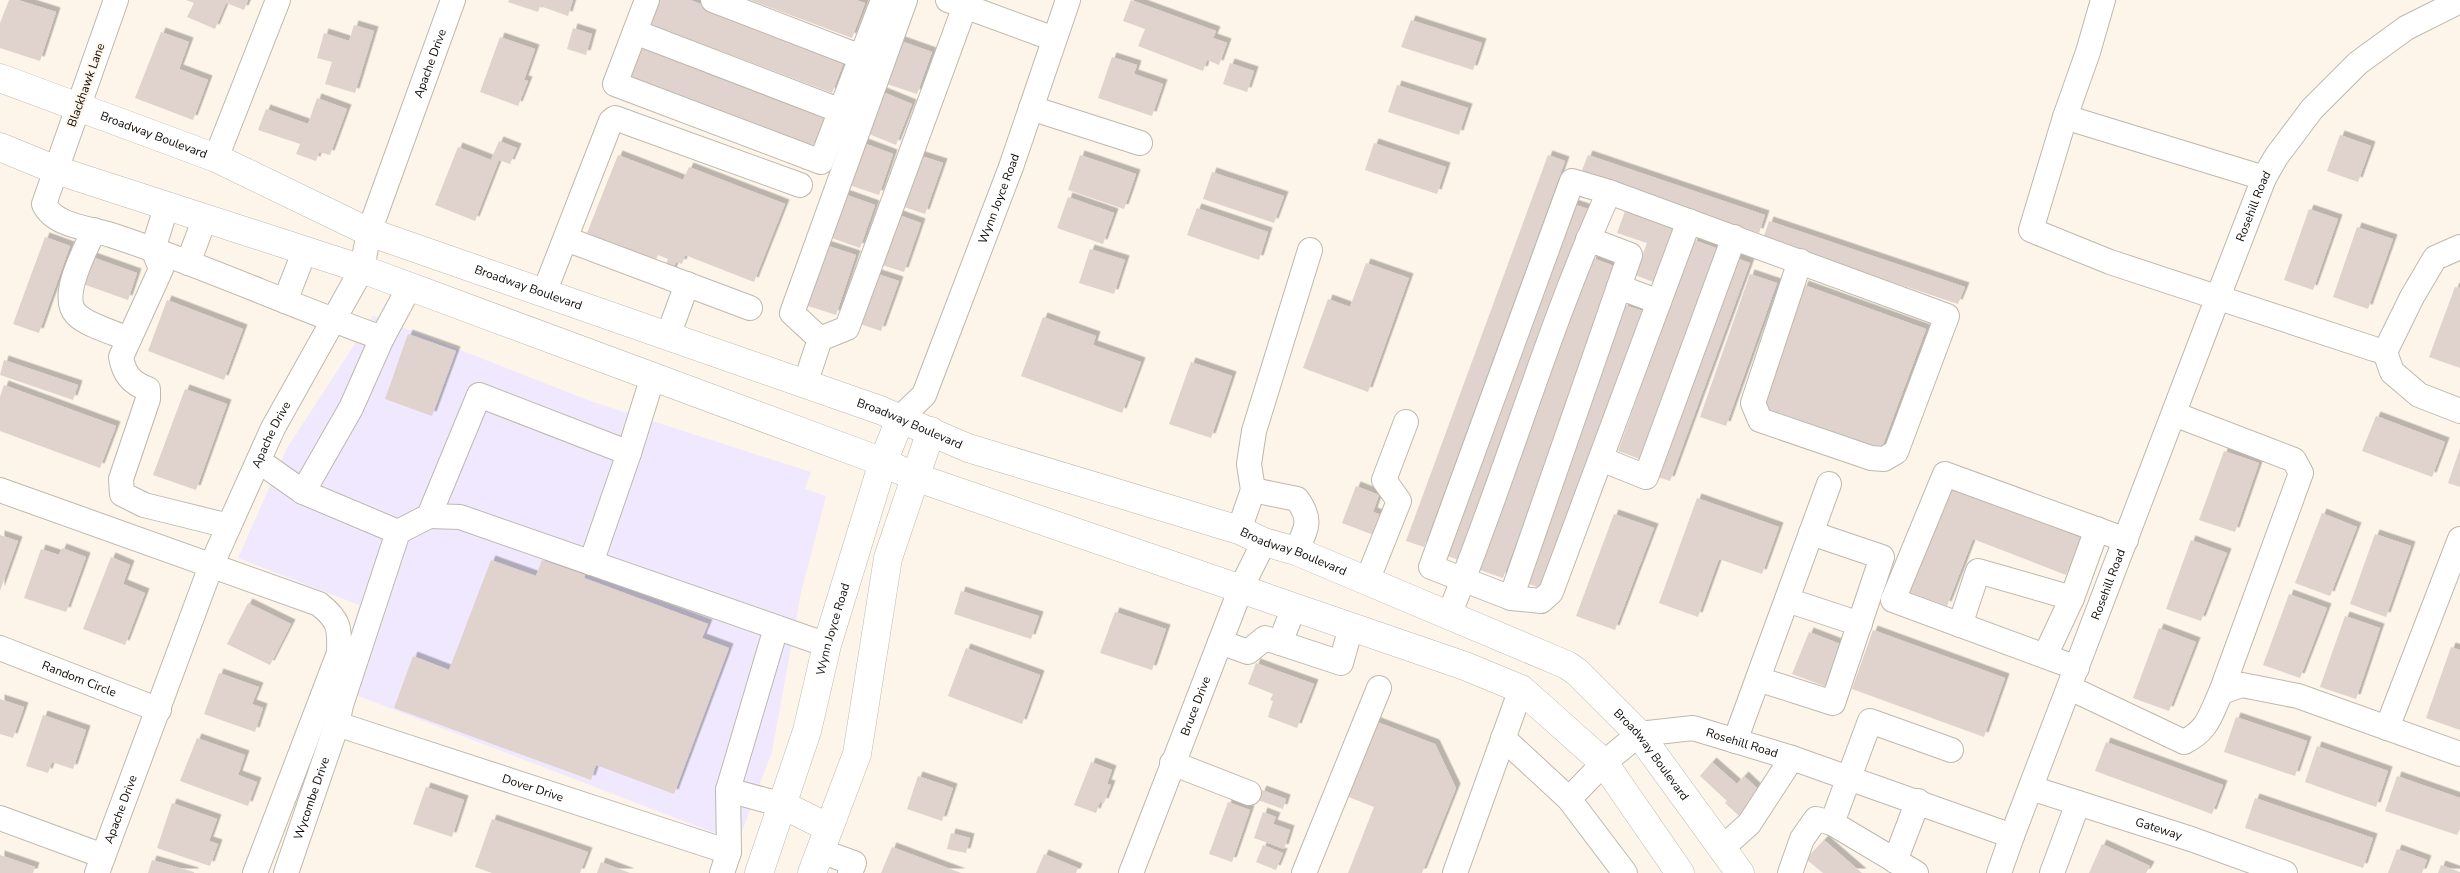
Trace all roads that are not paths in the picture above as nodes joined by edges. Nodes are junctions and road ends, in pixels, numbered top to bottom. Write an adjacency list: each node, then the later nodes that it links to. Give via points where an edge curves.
1 (116, 0): 17 (street, Blackhawk Lane)
2 (278, 0): 23 (street)
3 (453, 0): 32 (street, Apache Drive)
4 (647, 0): 13 (street)
5 (713, 0): 15 (street)
6 (883, 0): 15 (street)
7 (905, 0): 55 (street, via 792,313)
8 (1068, 0): 14 (street, Wynn Joyce Road)
9 (2103, 0): 20 (street)
10 (2460, 1): 12 (street, Rosehill Road)
11 (956, 3): 14 (street); 55 (street, via 847,328)
12 (2428, 7): 25 (street, Rosehill Road, via 2335,85 2291,136)
13 (635, 32): 19 (street); 19 (street, via 615,84 821,162)
14 (1054, 39): 18 (street, Wynn Joyce Road)
15 (861, 57): 19 (street)
16 (0, 78): 17 (main road, Broadway Boulevard)
17 (78, 107): 23 (main road, Broadway Boulevard); 24 (street, Blackhawk Lane)
18 (1031, 108): 21 (street); 59 (street, Wynn Joyce Road)
19 (840, 111)
20 (2065, 117): 25 (street); 47 (street, via 2031,230 2110,262)
21 (1140, 143)
22 (0, 147): 24 (main road)
23 (216, 158): 32 (main road, Broadway Boulevard)
24 (56, 170): 28 (main road); 31 (street, Blackhawk Lane, via 44,204 48,213)
25 (2264, 178): 47 (street, Rosehill Road)
26 (800, 185): 34 (street, via 615,118)
27 (1609, 192): 30 (street); 35 (street); 86 (street, via 1572,181 1431,567)
28 (166, 205): 29 (main road); 37 (street)
29 (205, 218): 38 (main road); 41 (street)
30 (1689, 221): 33 (street); 49 (street)
31 (94, 230): 37 (street, Blackhawk Lane); 54 (street, via 70,288 71,304 74,313 82,319)
32 (369, 232): 42 (street, Apache Drive); 46 (main road, Broadway Boulevard)
33 (1734, 237): 40 (street); 66 (street, via 1646,477)
34 (566, 239): 43 (street); 46 (street)
35 (1588, 239): 45 (street, via 1630,255); 86 (street)
36 (2460, 247): 56 (street, via 2435,258)
37 (153, 249): 41 (street, Blackhawk Lane); 54 (street, via 161,269)
38 (305, 250): 42 (main road); 48 (street)
39 (1310, 250): 72 (street, via 1254,432 1249,464)
40 (1800, 262): 40 (street, via 1947,316 1896,452 1884,459 1871,458 1760,420 1752,403)
41 (188, 263): 48 (street, Blackhawk Lane)
42 (362, 269): 44 (main road); 51 (street, Apache Drive)
43 (687, 284): 50 (street); 52 (street)
44 (410, 286): 53 (street); 57 (main road)
45 (1619, 287): 49 (street); 89 (street)
46 (544, 293): 52 (main road, Broadway Boulevard)
47 (2218, 297): 56 (street); 61 (street, Rosehill Road)
48 (285, 301): 51 (street, Blackhawk Lane)
49 (1659, 302): 66 (street)
50 (750, 308)
51 (333, 321): 53 (street, Blackhawk Lane); 67 (street, Apache Drive, via 273,428)
52 (668, 336): 57 (main road); 58 (main road, Broadway Boulevard)
53 (382, 338): 73 (street, via 351,408)
54 (129, 339): 75 (street, via 120,357 123,372 136,385 148,389 148,399 121,479 122,494 144,504)
55 (820, 339): 58 (street)
56 (2385, 352): 60 (street, via 2392,372 2419,395)
57 (653, 376): 65 (street); 68 (main road)
58 (805, 384): 62 (main road, Broadway Boulevard)
59 (924, 395): 62 (street, Wynn Joyce Road); 64 (street)
60 (2460, 411)
61 (2174, 414): 81 (street, Rosehill Road); 107 (street, via 2294,460 2301,473)
62 (901, 417): 64 (main road, Broadway Boulevard); 68 (main road, Wynn Joyce Road)
63 (1406, 422): 87 (street, via 1384,480 1399,501)
64 (931, 431): 69 (main road); 76 (main road, Broadway Boulevard, via 968,448)
65 (629, 453): 74 (street, via 479,394); 84 (street)
66 (1600, 459): 89 (street, via 1551,592 1541,601)
67 (259, 460): 73 (street); 75 (street, Apache Drive)
68 (883, 462): 69 (main road); 100 (main road, Wynn Joyce Road)
69 (915, 477): 88 (main road); 131 (main road, via 888,558 857,754)
70 (1829, 484): 79 (street)
71 (0, 490): 85 (street)
72 (1253, 490): 76 (street); 83 (street, via 1297,499 1305,511 1308,525)
73 (303, 492): 78 (street)
74 (429, 516): 78 (street); 84 (street, via 460,517)
75 (229, 526): 85 (street, Apache Drive)
76 (1240, 530): 82 (main road, Broadway Boulevard)
77 (2097, 530): 81 (street); 90 (street); 95 (street, via 1945,474 1893,600)
78 (398, 532): 109 (street, Wycombe Drive)
79 (1811, 533): 91 (street); 94 (street, via 1882,557)
80 (2460, 539): 110 (street)
81 (2126, 540): 104 (street, Rosehill Road)
82 (1264, 542): 83 (main road, Broadway Boulevard); 88 (street, Bruce Drive)
83 (1296, 551): 87 (main road, Broadway Boulevard)
84 (591, 563): 97 (street)
85 (211, 566): 108 (street, Apache Drive); 135 (street, via 319,604 334,616 340,633 339,653)
86 (1463, 578): 89 (street); 93 (street)
87 (1368, 581): 93 (main road, Broadway Boulevard)
88 (1242, 588): 92 (main road); 98 (street, Bruce Drive)
89 (1511, 598)
90 (2072, 598): 95 (street, via 1978,571); 102 (street)
91 (1787, 600): 94 (street); 103 (street)
92 (1294, 607): 96 (main road); 99 (street)
93 (1449, 615): 111 (main road, Broadway Boulevard, via 1567,665)
94 (1860, 624): 103 (street, via 1833,703)
95 (1960, 625): 102 (street)
96 (1351, 627): 99 (street, via 1341,664); 106 (main road)
97 (776, 628): 100 (street); 121 (street)
98 (1220, 642): 99 (street, via 1248,652 1265,638); 117 (street, Bruce Drive)
99 (1280, 643)
100 (827, 645): 126 (main road, Wynn Joyce Road, via 806,731)
101 (0, 648): 108 (street, Random Circle)
102 (2045, 656): 104 (street)
103 (1758, 678): 113 (street)
104 (2074, 678): 107 (street, via 2184,742 2198,735); 120 (street, Rosehill Road)
105 (1379, 688): 140 (street)
106 (1521, 689): 112 (street); 118 (main road)
107 (2221, 692): 110 (street, via 2242,685 2298,696)
108 (160, 710): 134 (street, Apache Drive)
109 (337, 724): 133 (street, Dover Drive); 136 (street, Wycombe Drive)
110 (2387, 728): 115 (street)
111 (1640, 734): 113 (street, Rosehill Road, via 1693,728); 118 (street); 130 (main road, Broadway Boulevard)
112 (1503, 738): 123 (street); 141 (street)
113 (1735, 741): 116 (street, Rosehill Road)
114 (1951, 750): 119 (street, via 1870,721)
115 (2460, 754)
116 (1792, 758): 119 (street, Rosehill Road); 130 (street, via 1749,824)
117 (1172, 763): 122 (street); 139 (street, Bruce Drive)
118 (1604, 763): 123 (street); 143 (main road)
119 (1850, 778): 124 (street, Rosehill Road); 128 (street)
120 (2031, 788): 125 (street, Gateway); 129 (street, Rosehill Road)
121 (728, 790): 126 (street); 133 (street)
122 (1249, 793)
123 (1569, 799): 142 (street)
124 (1918, 801): 129 (street, Rosehill Road); 132 (street)
125 (2071, 801): 148 (street); 149 (street, Gateway)
126 (783, 805): 131 (main road); 137 (main road, Wynn Joyce Road)
127 (0, 818): 134 (street)
128 (1832, 823): 132 (street); 145 (street, via 1816,819 1802,839)
129 (2012, 836): 147 (street)
130 (1722, 848): 144 (main road, Broadway Boulevard)
131 (820, 851): 138 (street, via 854,863)
132 (1894, 861): 146 (street)
133 (725, 863)
134 (100, 865)
135 (254, 873)
136 (286, 873)
137 (759, 873)
138 (850, 873)
139 (1131, 873)
140 (1304, 873)
141 (1455, 873)
142 (1625, 873)
143 (1680, 873)
144 (1740, 873)
145 (1790, 873)
146 (1916, 873)
147 (1999, 873)
148 (2052, 873)
149 (2285, 873)

